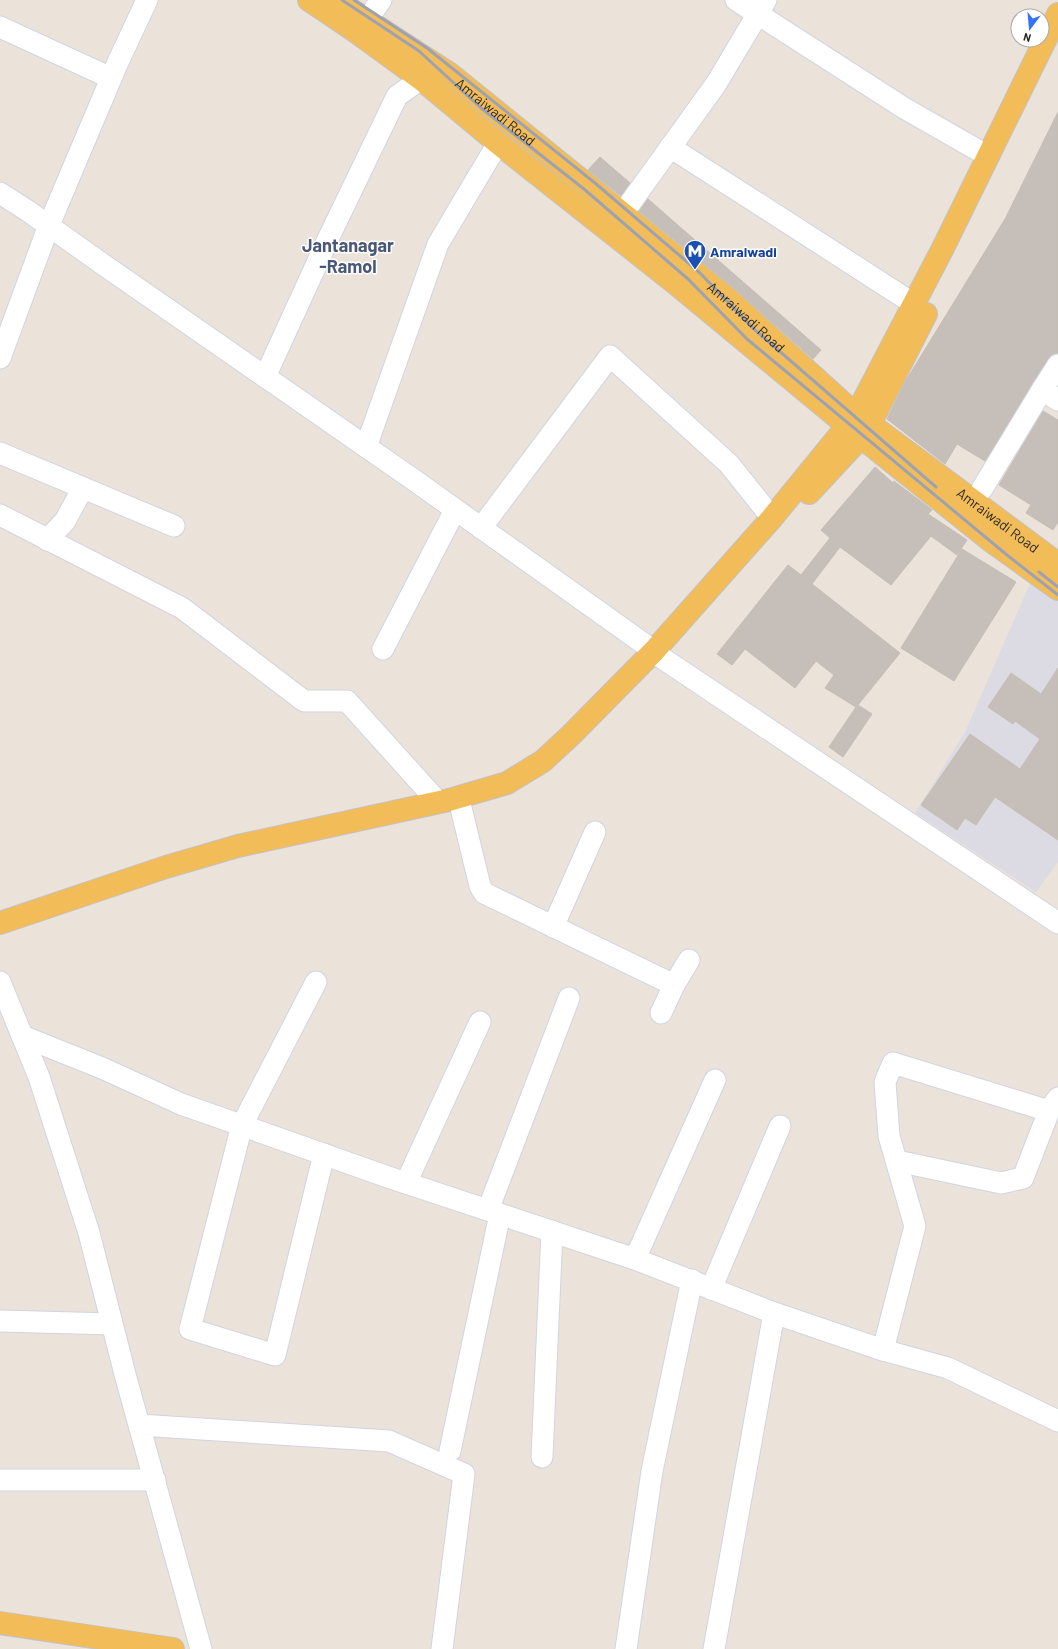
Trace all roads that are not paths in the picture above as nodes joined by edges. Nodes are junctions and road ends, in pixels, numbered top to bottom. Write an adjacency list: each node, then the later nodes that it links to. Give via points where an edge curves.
1 (147, 0): 11 (street)
2 (309, 0): 12 (main road)
3 (336, 0): 8 (main road, Amraiwadi Road)
4 (381, 0): 8 (street)
5 (736, 0): 6 (street)
6 (762, 7): 14 (street, via 716,84); 15 (street, via 904,108)
7 (1058, 14): 15 (main road)
8 (367, 20): 17 (main road, Amraiwadi Road, via 450,74)
9 (0, 27): 11 (street)
10 (1058, 45): 24 (main road, via 956,254)
11 (111, 78): 18 (street)
12 (421, 79): 13 (main road); 22 (street, via 397,96)
13 (498, 143): 24 (main road); 25 (street, via 438,244)
14 (670, 147): 17 (street); 19 (street)
15 (988, 156): 19 (main road)
16 (0, 193): 18 (street)
17 (623, 213): 24 (main road, Amraiwadi Road, via 727,298)
18 (49, 226): 20 (street); 22 (street)
19 (914, 304): 24 (main road)
20 (0, 358)
21 (1058, 365): 23 (street)
22 (265, 377): 25 (street)
23 (1050, 395): 28 (street)
24 (858, 425): 31 (main road); 35 (main road, Amraiwadi Road); 36 (main road, via 992,541); 38 (main road)
25 (366, 447): 29 (street)
26 (0, 454): 27 (street)
27 (83, 488): 32 (street); 34 (street, via 65,521)
28 (982, 490)
29 (455, 510): 33 (street); 37 (street)
30 (0, 516): 34 (street)
31 (772, 518): 33 (street, via 729,464 610,356); 38 (main road)
32 (174, 526)
33 (480, 528): 38 (street)
34 (47, 540): 39 (street, via 182,608 304,701 347,701)
35 (1058, 564)
36 (1058, 589)
37 (383, 649)
38 (658, 654): 39 (main road, via 542,761 507,783); 40 (main road, via 579,743 549,770 512,793); 43 (street)
39 (438, 802): 42 (main road, via 238,846 166,867)
40 (461, 808): 44 (street, via 480,886 484,893); 45 (main road, via 241,857 170,877)
41 (595, 832): 44 (street)
42 (0, 923)
43 (1058, 923)
44 (553, 927): 49 (street)
45 (0, 934)
46 (689, 960): 49 (street)
47 (0, 982): 53 (street)
48 (316, 982): 56 (street)
49 (674, 985): 51 (street)
50 (569, 998): 61 (street)
51 (660, 1013)
52 (480, 1022): 60 (street)
53 (22, 1036): 56 (street, via 182,1104); 68 (street, via 39,1077 86,1225)
54 (715, 1080): 63 (street)
55 (1054, 1104): 59 (street, via 1024,1178 1001,1183); 59 (street, via 893,1062 885,1082 889,1136)
56 (242, 1125): 58 (street); 58 (street, via 190,1329 275,1355)
57 (780, 1126): 65 (street)
58 (324, 1154): 60 (street)
59 (897, 1161): 69 (street, via 915,1226)
60 (406, 1183): 61 (street)
61 (494, 1212): 62 (street); 72 (street)
62 (552, 1231): 63 (street); 73 (street)
63 (635, 1258): 64 (street)
64 (692, 1280): 65 (street); 80 (street, via 652,1470)
65 (711, 1289): 66 (street)
66 (774, 1312): 69 (street); 81 (street)
67 (0, 1321): 68 (street)
68 (112, 1324): 71 (street)
69 (883, 1350): 70 (street, via 948,1368)
70 (1058, 1421)
71 (139, 1425): 75 (street); 79 (street, via 389,1441 464,1474)
72 (450, 1451)
73 (542, 1457)
74 (0, 1480): 75 (street)
75 (155, 1480): 78 (street)
76 (0, 1623): 77 (main road)
77 (173, 1649)
78 (202, 1649)
79 (442, 1649)
80 (626, 1649)
81 (714, 1649)

